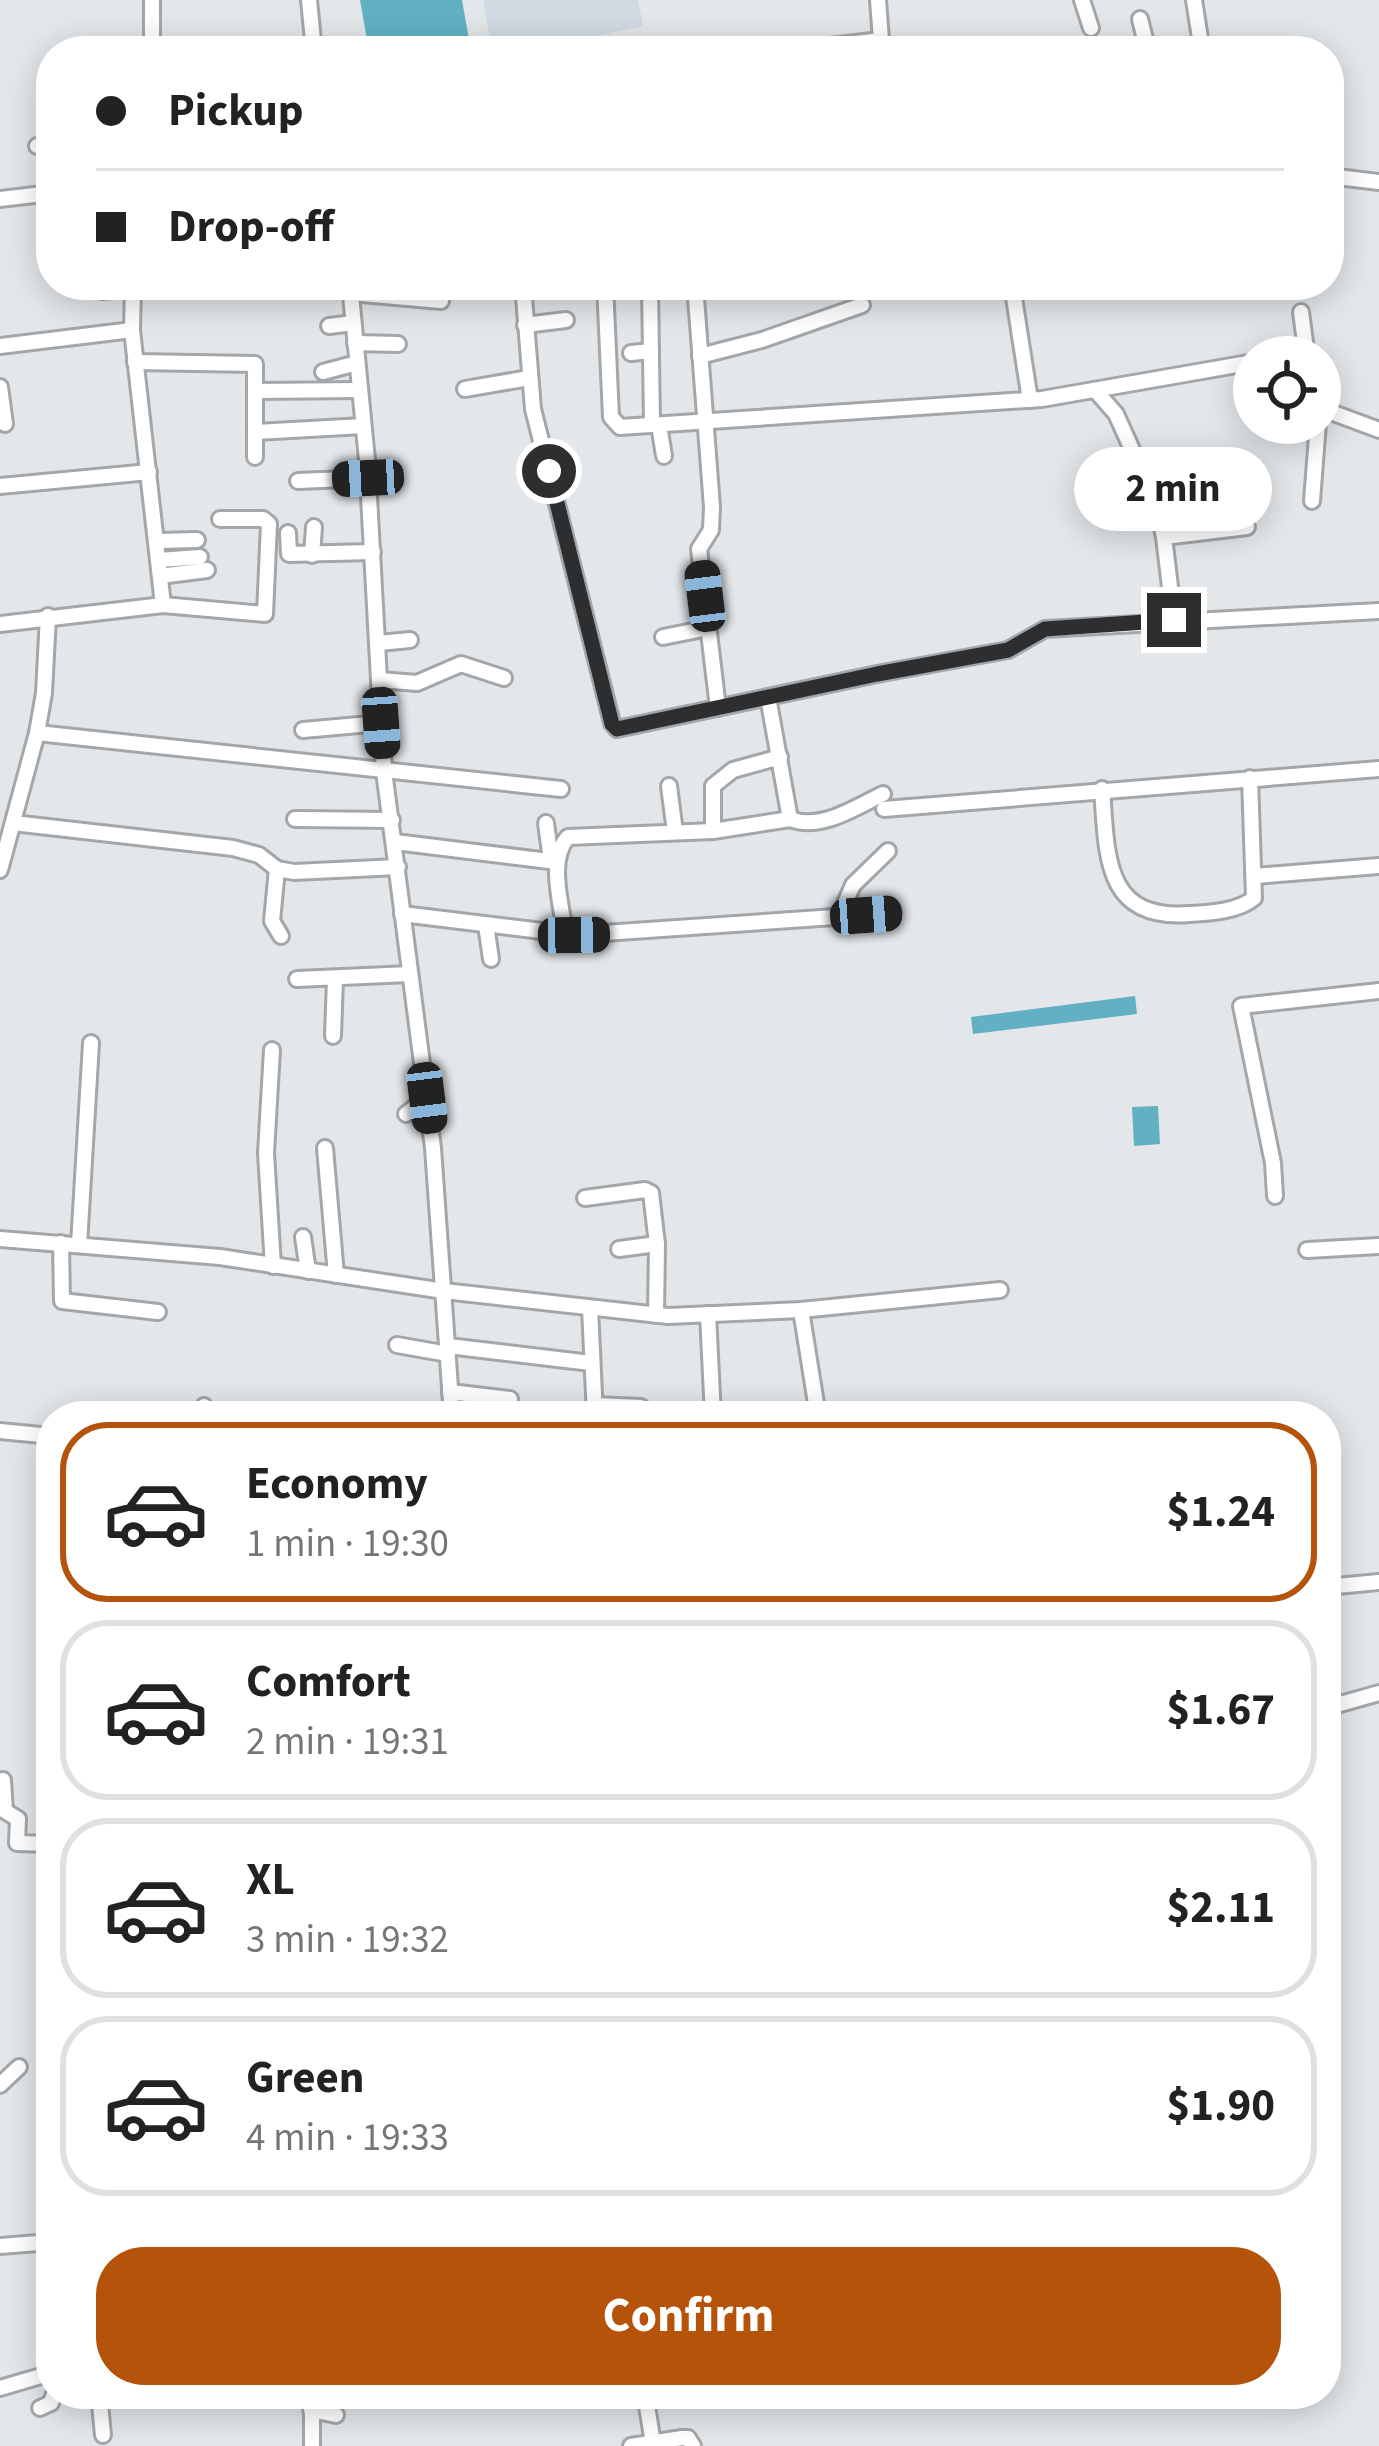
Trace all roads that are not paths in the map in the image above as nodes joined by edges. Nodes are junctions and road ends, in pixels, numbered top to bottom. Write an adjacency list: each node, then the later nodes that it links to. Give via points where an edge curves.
1 (152, 0): 8 (street)
2 (309, 0): 9 (street)
3 (878, 0): 10 (street)
4 (1082, 0): 7 (street)
5 (1194, 0): 12 (street)
6 (1140, 19): 11 (street)
7 (1090, 28)
8 (152, 36)
9 (313, 36)
10 (881, 36)
11 (1144, 36)
12 (1200, 36)
13 (1344, 178): 14 (street)
14 (1379, 182)
15 (36, 195): 16 (street)
16 (0, 199)
17 (133, 300): 32 (street)
18 (351, 300): 29 (street)
19 (434, 300): 25 (street)
20 (524, 300): 31 (street)
21 (606, 300): 54 (street, via 611,417 620,427)
22 (650, 300): 37 (street)
23 (696, 300): 39 (street)
24 (1014, 300): 50 (street)
25 (442, 301)
26 (862, 305): 39 (street)
27 (1301, 312): 33 (street)
28 (566, 320): 31 (street)
29 (353, 323): 30 (street); 34 (street)
30 (329, 326)
31 (525, 326): 44 (street)
32 (132, 330): 36 (street); 40 (street)
33 (1304, 336)
34 (355, 343): 35 (street); 41 (street)
35 (398, 344)
36 (0, 346)
37 (651, 350): 38 (street); 54 (street)
38 (631, 353)
39 (700, 356): 52 (street)
40 (135, 362): 49 (street, via 253,363); 61 (street)
41 (357, 363): 43 (street); 47 (street)
42 (1233, 366): 48 (street)
43 (323, 372)
44 (529, 378): 46 (street); 89 (street, via 612,724 621,730)
45 (0, 387): 53 (street)
46 (465, 389)
47 (360, 390): 49 (street); 55 (street)
48 (1095, 390): 50 (street); 70 (street, via 1148,467)
49 (256, 391): 57 (street)
50 (1030, 400): 52 (street)
51 (1341, 416): 56 (street)
52 (704, 422): 54 (street); 82 (street, via 711,530 699,549)
53 (4, 424)
54 (656, 425): 59 (street)
55 (363, 426): 57 (street); 62 (street)
56 (1379, 430)
57 (256, 432): 60 (street)
58 (1316, 444): 65 (street)
59 (664, 456)
60 (255, 457)
61 (148, 472): 64 (street); 72 (street)
62 (368, 478): 63 (street); 73 (street)
63 (298, 481)
64 (0, 486)
65 (1312, 500)
66 (220, 519): 77 (street, via 268,524 265,614)
67 (314, 527): 74 (street)
68 (1247, 527): 70 (street)
69 (287, 533): 74 (street, via 290,554)
70 (1165, 537): 80 (street)
71 (197, 540): 72 (street)
72 (158, 541): 76 (street)
73 (373, 552): 74 (street); 85 (street)
74 (312, 555)
75 (204, 563): 76 (street)
76 (160, 568): 77 (street)
77 (163, 605): 79 (street)
78 (1379, 611): 80 (street)
79 (48, 616): 81 (street); 92 (street)
80 (1174, 620): 88 (street, via 1045,629 1008,650)
81 (0, 623)
82 (708, 628): 83 (street); 89 (street)
83 (663, 637)
84 (410, 640): 85 (street)
85 (379, 643): 87 (street)
86 (504, 678): 87 (street, via 461,664 416,683)
87 (380, 680): 90 (street)
88 (768, 698): 89 (street); 93 (street)
89 (718, 708)
90 (381, 723): 91 (street); 95 (street)
91 (303, 730)
92 (37, 733): 95 (street); 103 (street)
93 (780, 757): 101 (street); 105 (street, via 734,770 713,786)
94 (1379, 769): 96 (street)
95 (384, 771): 99 (street); 102 (street)
96 (1250, 778): 98 (street); 114 (street)
97 (669, 786): 106 (street)
98 (1102, 789): 101 (street, via 884,802 832,818); 114 (street, via 1110,872 1147,911 1242,906 1254,898)
99 (561, 790)
100 (295, 819): 102 (street)
101 (790, 819): 105 (street)
102 (392, 820): 107 (street)
103 (13, 823): 112 (street, via 232,848); 113 (street)
104 (546, 823): 109 (street)
105 (713, 831): 106 (street)
106 (676, 832): 109 (street, via 568,837)
107 (395, 842): 109 (street); 110 (street)
108 (888, 851): 117 (street, via 853,885)
109 (554, 861): 119 (street)
110 (398, 866): 112 (street); 116 (street)
111 (1379, 866): 114 (street)
112 (277, 869): 120 (street, via 272,921)
113 (0, 870)
114 (1255, 876)
115 (893, 913): 117 (street)
116 (402, 914): 118 (street); 122 (street)
117 (839, 917): 119 (street)
118 (486, 925): 119 (street); 121 (street)
119 (565, 934)
120 (281, 936)
121 (490, 959)
122 (410, 974): 124 (street); 129 (street)
123 (298, 979): 124 (street)
124 (335, 979): 126 (street)
125 (1379, 991): 132 (street, via 1241,1006)
126 (333, 1036)
127 (91, 1042): 138 (street)
128 (272, 1050): 142 (street, via 266,1153)
129 (427, 1098): 130 (street); 146 (street)
130 (406, 1114)
131 (325, 1148): 144 (street)
132 (1275, 1196)
133 (585, 1198): 137 (street, via 651,1193)
134 (304, 1238): 143 (street)
135 (0, 1239): 136 (street)
136 (61, 1243): 138 (street); 149 (street, via 62,1301)
137 (657, 1244): 140 (street); 151 (street)
138 (79, 1245): 142 (street)
139 (1379, 1246): 141 (street)
140 (619, 1249)
141 (1307, 1250)
142 (274, 1265): 143 (street)
143 (308, 1271): 144 (street)
144 (336, 1275): 146 (street)
145 (1000, 1290): 148 (street)
146 (444, 1291): 147 (street); 153 (street)
147 (590, 1308): 151 (street); 154 (street)
148 (802, 1310): 150 (street); 160 (street)
149 (158, 1312)
150 (708, 1314): 151 (street); 159 (street)
151 (656, 1315)
152 (398, 1345): 153 (street)
153 (448, 1350): 154 (street); 155 (street)
154 (591, 1363): 158 (street)
155 (450, 1392): 156 (street); 157 (street)
156 (510, 1399)
157 (451, 1401)
158 (594, 1401)
159 (712, 1401)
160 (816, 1401)
161 (0, 1431): 162 (street)
162 (36, 1435)
163 (1379, 1582): 164 (street)
164 (1341, 1586)
165 (1379, 1693): 166 (street)
166 (1341, 1704)
167 (3, 1780): 168 (street, via 4,1811 18,1819 17,1843)
168 (36, 1844)
169 (19, 2067): 170 (street)
170 (0, 2085)
171 (36, 2243): 172 (street)
172 (0, 2246)
173 (36, 2377): 174 (street)
174 (0, 2387)
175 (100, 2409): 180 (street)
176 (312, 2409): 182 (street)
177 (325, 2409): 179 (street)
178 (647, 2409): 181 (street)
179 (336, 2415)
180 (103, 2435)
181 (653, 2443): 183 (street); 184 (street, via 688,2438)
182 (312, 2446)
183 (634, 2446)
184 (693, 2446)

